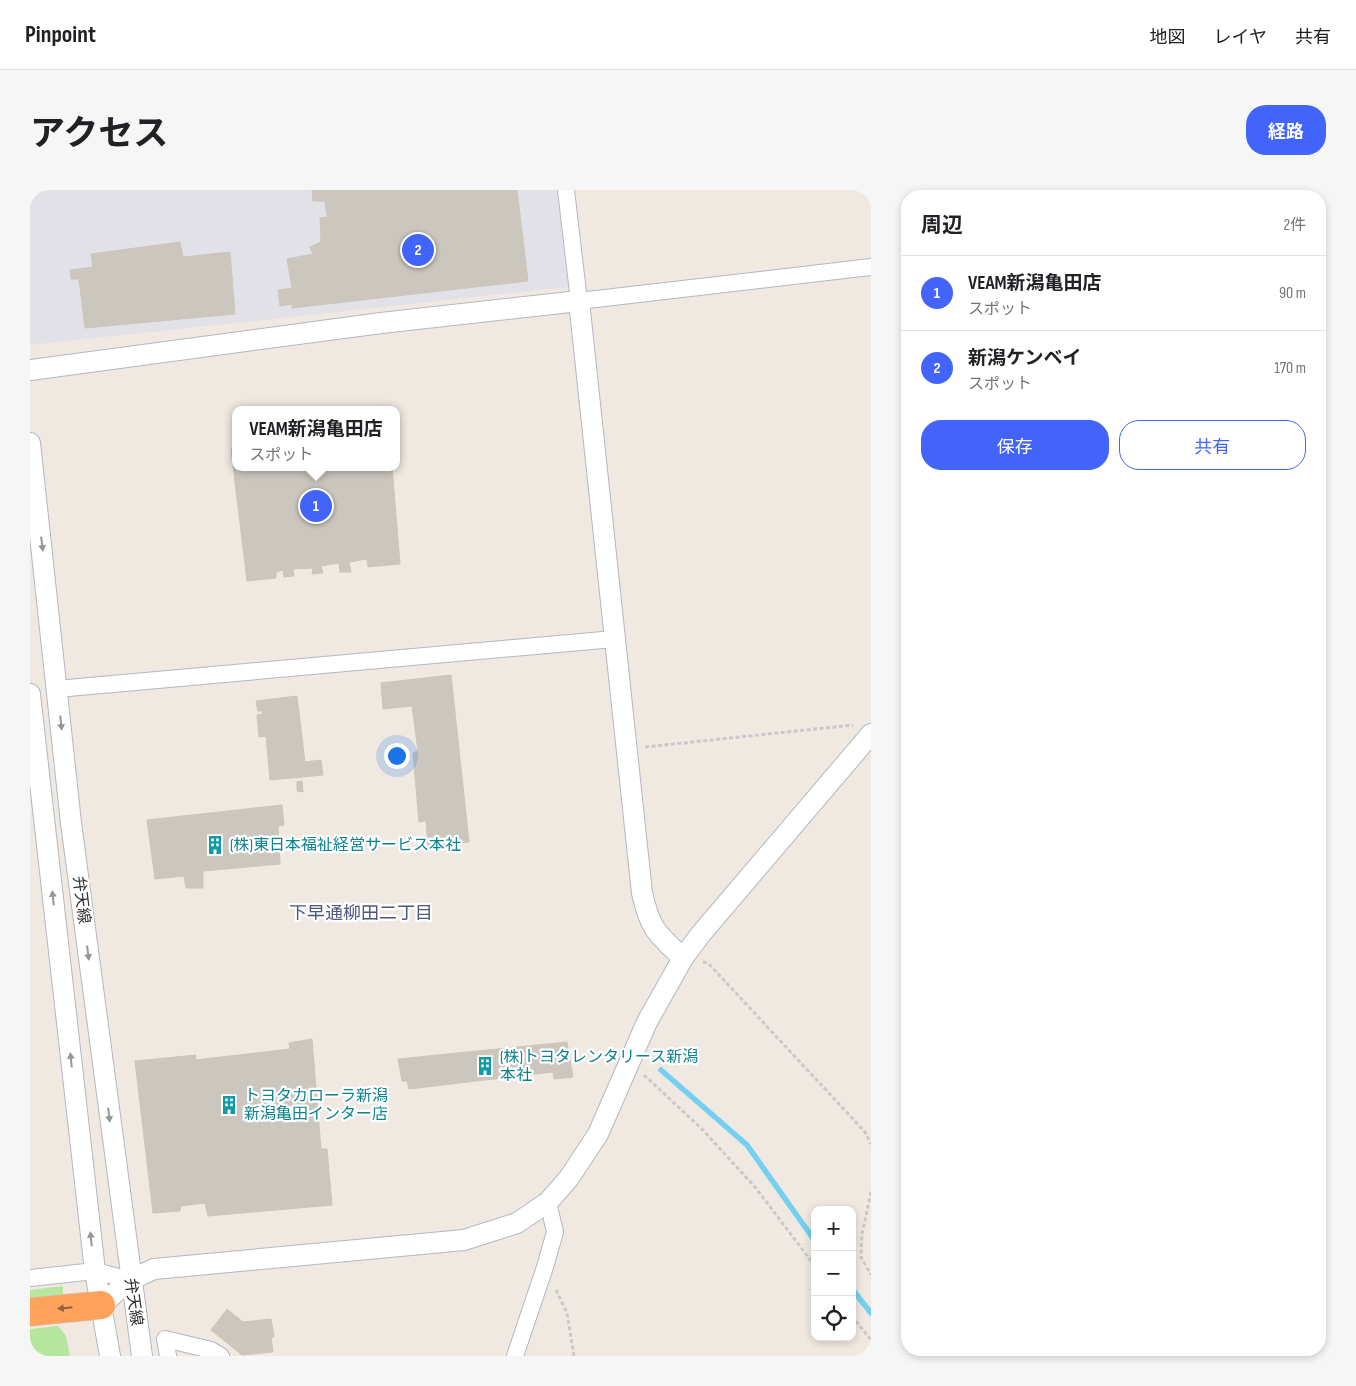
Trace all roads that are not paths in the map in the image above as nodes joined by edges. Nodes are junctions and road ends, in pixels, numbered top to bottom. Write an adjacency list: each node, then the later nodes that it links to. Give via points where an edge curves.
1 (566, 190): 3 (street)
2 (871, 267): 3 (street)
3 (579, 301): 4 (street, via 381,323); 6 (street)
4 (30, 370)
5 (30, 443): 7 (street, 弁天線, one-way to 7)
6 (614, 639): 7 (street); 10 (street, via 647,918)
7 (57, 689): 14 (street, 弁天線, one-way to 14, via 71,823)
8 (30, 694): 12 (street, 弁天線, one-way to 8)
9 (863, 730): 10 (street)
10 (683, 958): 11 (street, via 647,1022 598,1134 570,1178)
11 (548, 1202): 14 (street, via 517,1223 464,1240 154,1269); 21 (street, via 555,1232)
12 (95, 1271): 13 (street); 14 (street); 15 (street, 弁天線)
13 (30, 1278)
14 (130, 1280): 15 (street); 18 (street, 弁天線)
15 (101, 1304): 16 (highway, one-way to 16); 17 (street, 弁天線)
16 (30, 1312)
17 (110, 1356)
18 (142, 1356)
19 (168, 1356): 20 (street, via 165,1339 211,1350)
20 (221, 1356)
21 (515, 1356)

